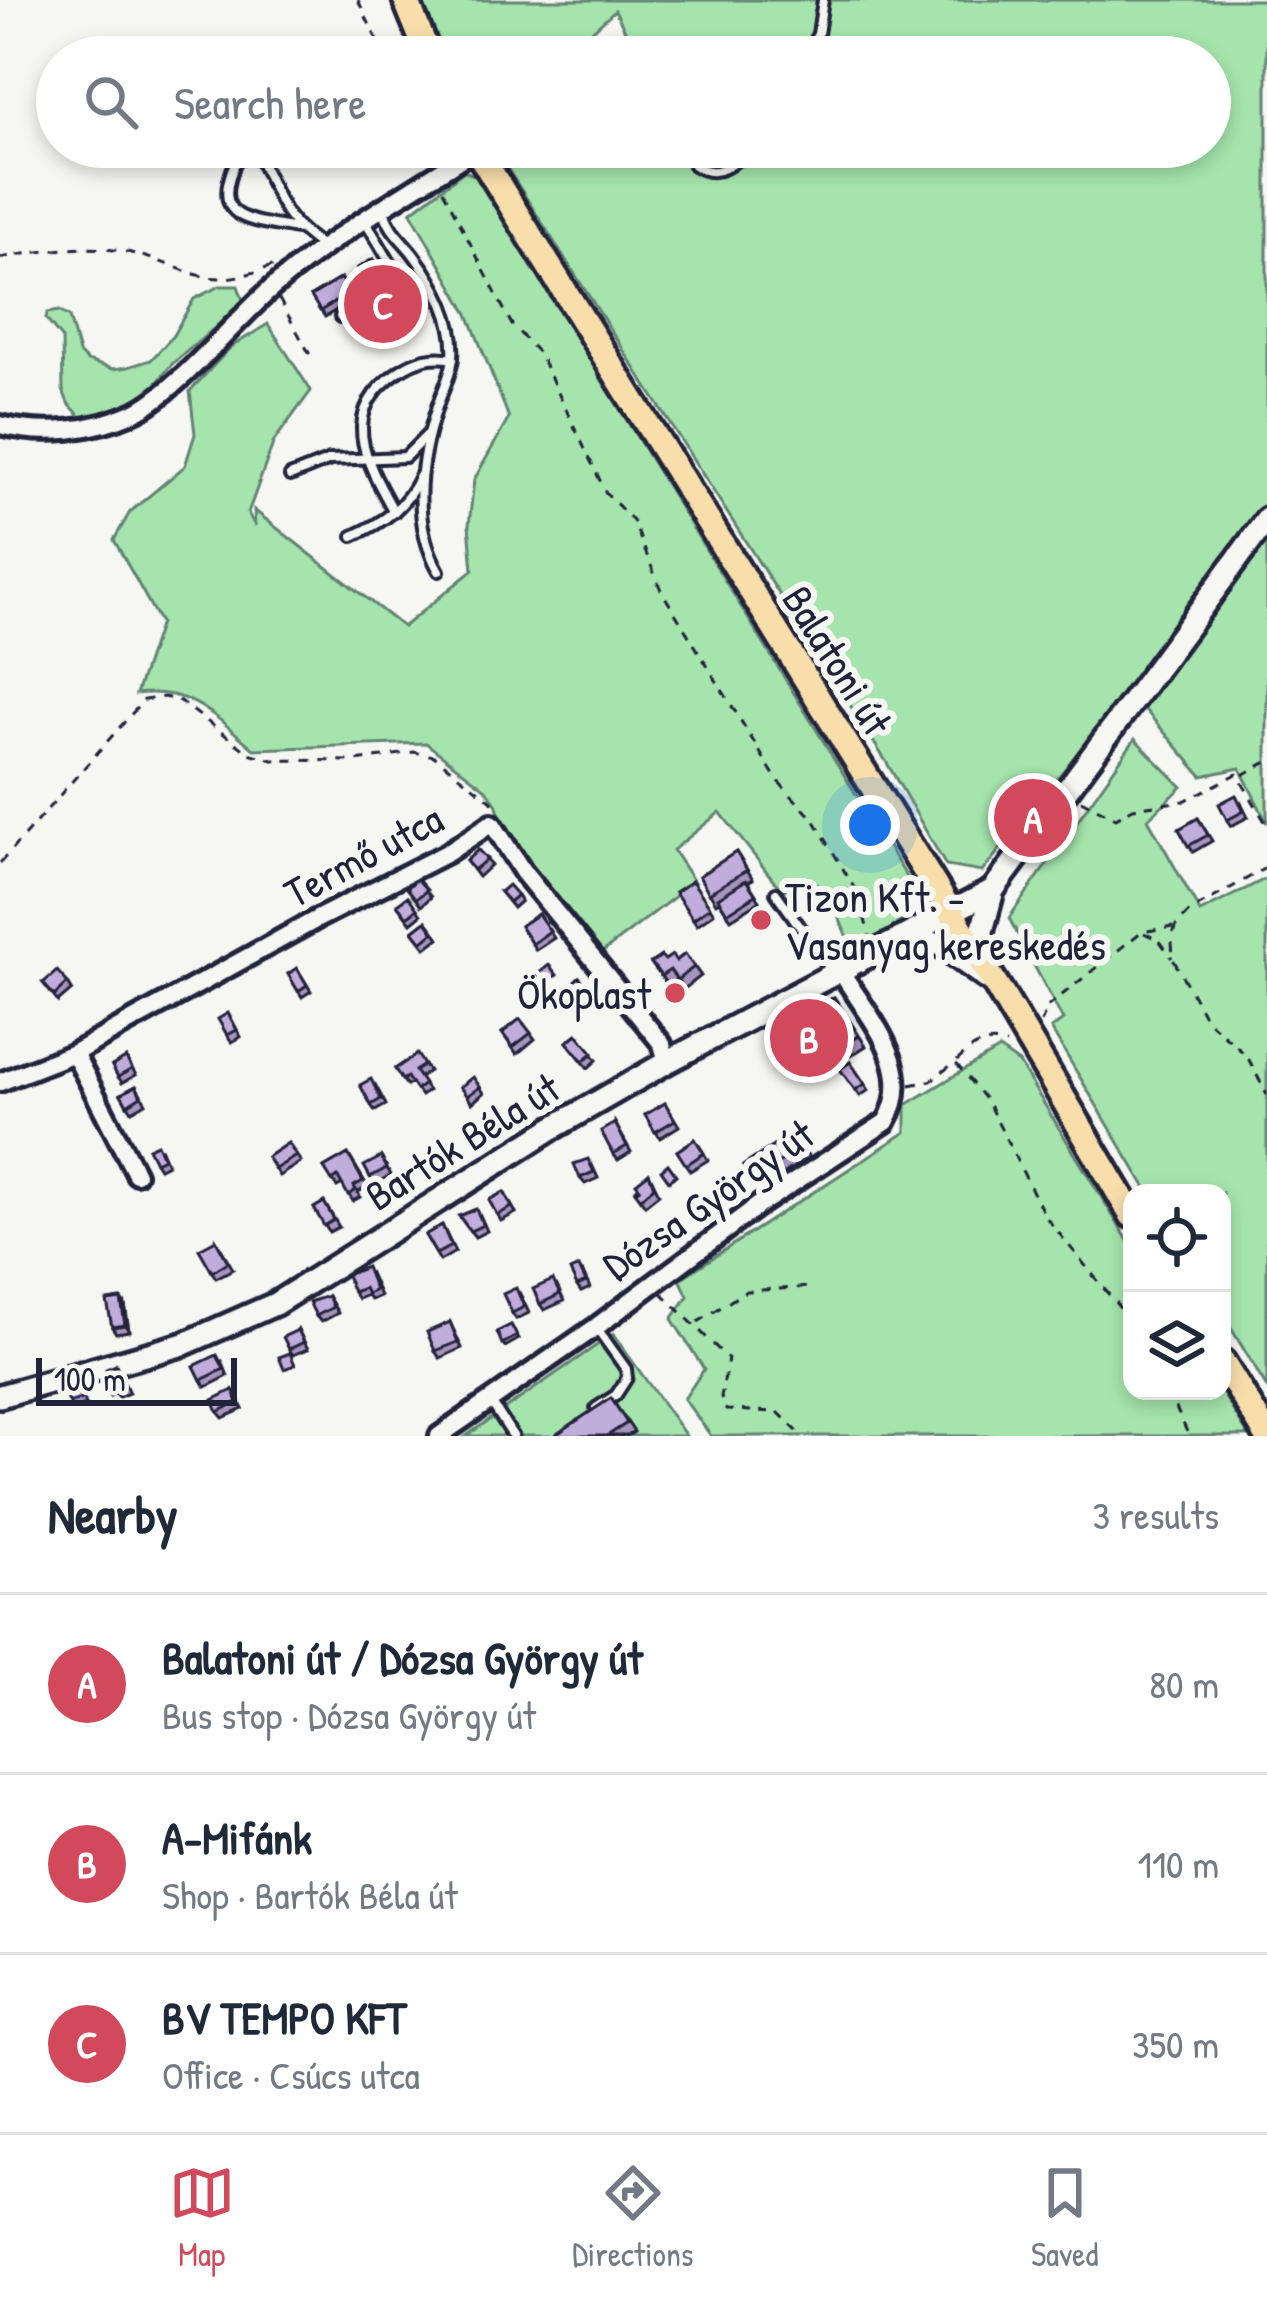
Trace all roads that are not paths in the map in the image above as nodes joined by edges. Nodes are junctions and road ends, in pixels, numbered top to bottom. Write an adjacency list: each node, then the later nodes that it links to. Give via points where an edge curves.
1 (406, 0): 3 (main road)
2 (823, 0): 4 (lane)
3 (421, 36)
4 (817, 36)
5 (234, 168): 11 (lane, via 227,205 239,217)
6 (263, 168): 11 (lane)
7 (448, 168): 9 (street)
8 (489, 168): 26 (main road, Balatoni út)
9 (383, 208): 10 (street); 14 (lane, via 445,305)
10 (365, 221): 12 (street); 13 (lane, via 405,287)
11 (296, 229): 12 (lane)
12 (319, 253): 15 (street, via 139,411 64,431)
13 (340, 317)
14 (454, 359): 16 (lane); 17 (lane, via 412,362 377,386 360,416)
15 (0, 424)
16 (428, 434): 17 (lane, via 405,457); 18 (lane)
17 (368, 459): 19 (lane, via 330,460); 20 (lane)
18 (423, 469): 20 (lane, via 409,501); 23 (lane, via 422,529)
19 (290, 476)
20 (394, 512): 22 (lane)
21 (1267, 519): 24 (street)
22 (352, 536)
23 (440, 571)
24 (993, 890): 26 (street); 29 (street, via 982,935)
25 (776, 893): 28 (lane)
26 (950, 913): 27 (street, Bartók Béla út); 29 (main road, Balatoni út)
27 (900, 941): 28 (street, Bartók Béla út); 29 (street, via 939,944)
28 (839, 975): 31 (street, Bartók Béla út); 35 (street, Dózsa György út, via 897,1067 895,1108 886,1122)
29 (998, 988): 34 (main road, Balatoni út)
30 (74, 1053): 31 (street, Termő utca, via 492,823 662,1044); 32 (street, Termő utca); 33 (street)
31 (667, 1063): 37 (street, Bartók Béla út, via 239,1322)
32 (0, 1082)
33 (136, 1174)
34 (1123, 1200)
35 (596, 1327): 38 (street, Dózsa György út); 39 (lane, via 627,1378)
36 (1231, 1377): 40 (main road)
37 (0, 1396)
38 (491, 1401): 41 (street, Dózsa György út); 42 (lane)
39 (586, 1415)
40 (1267, 1435)
41 (439, 1436)
42 (513, 1436)

